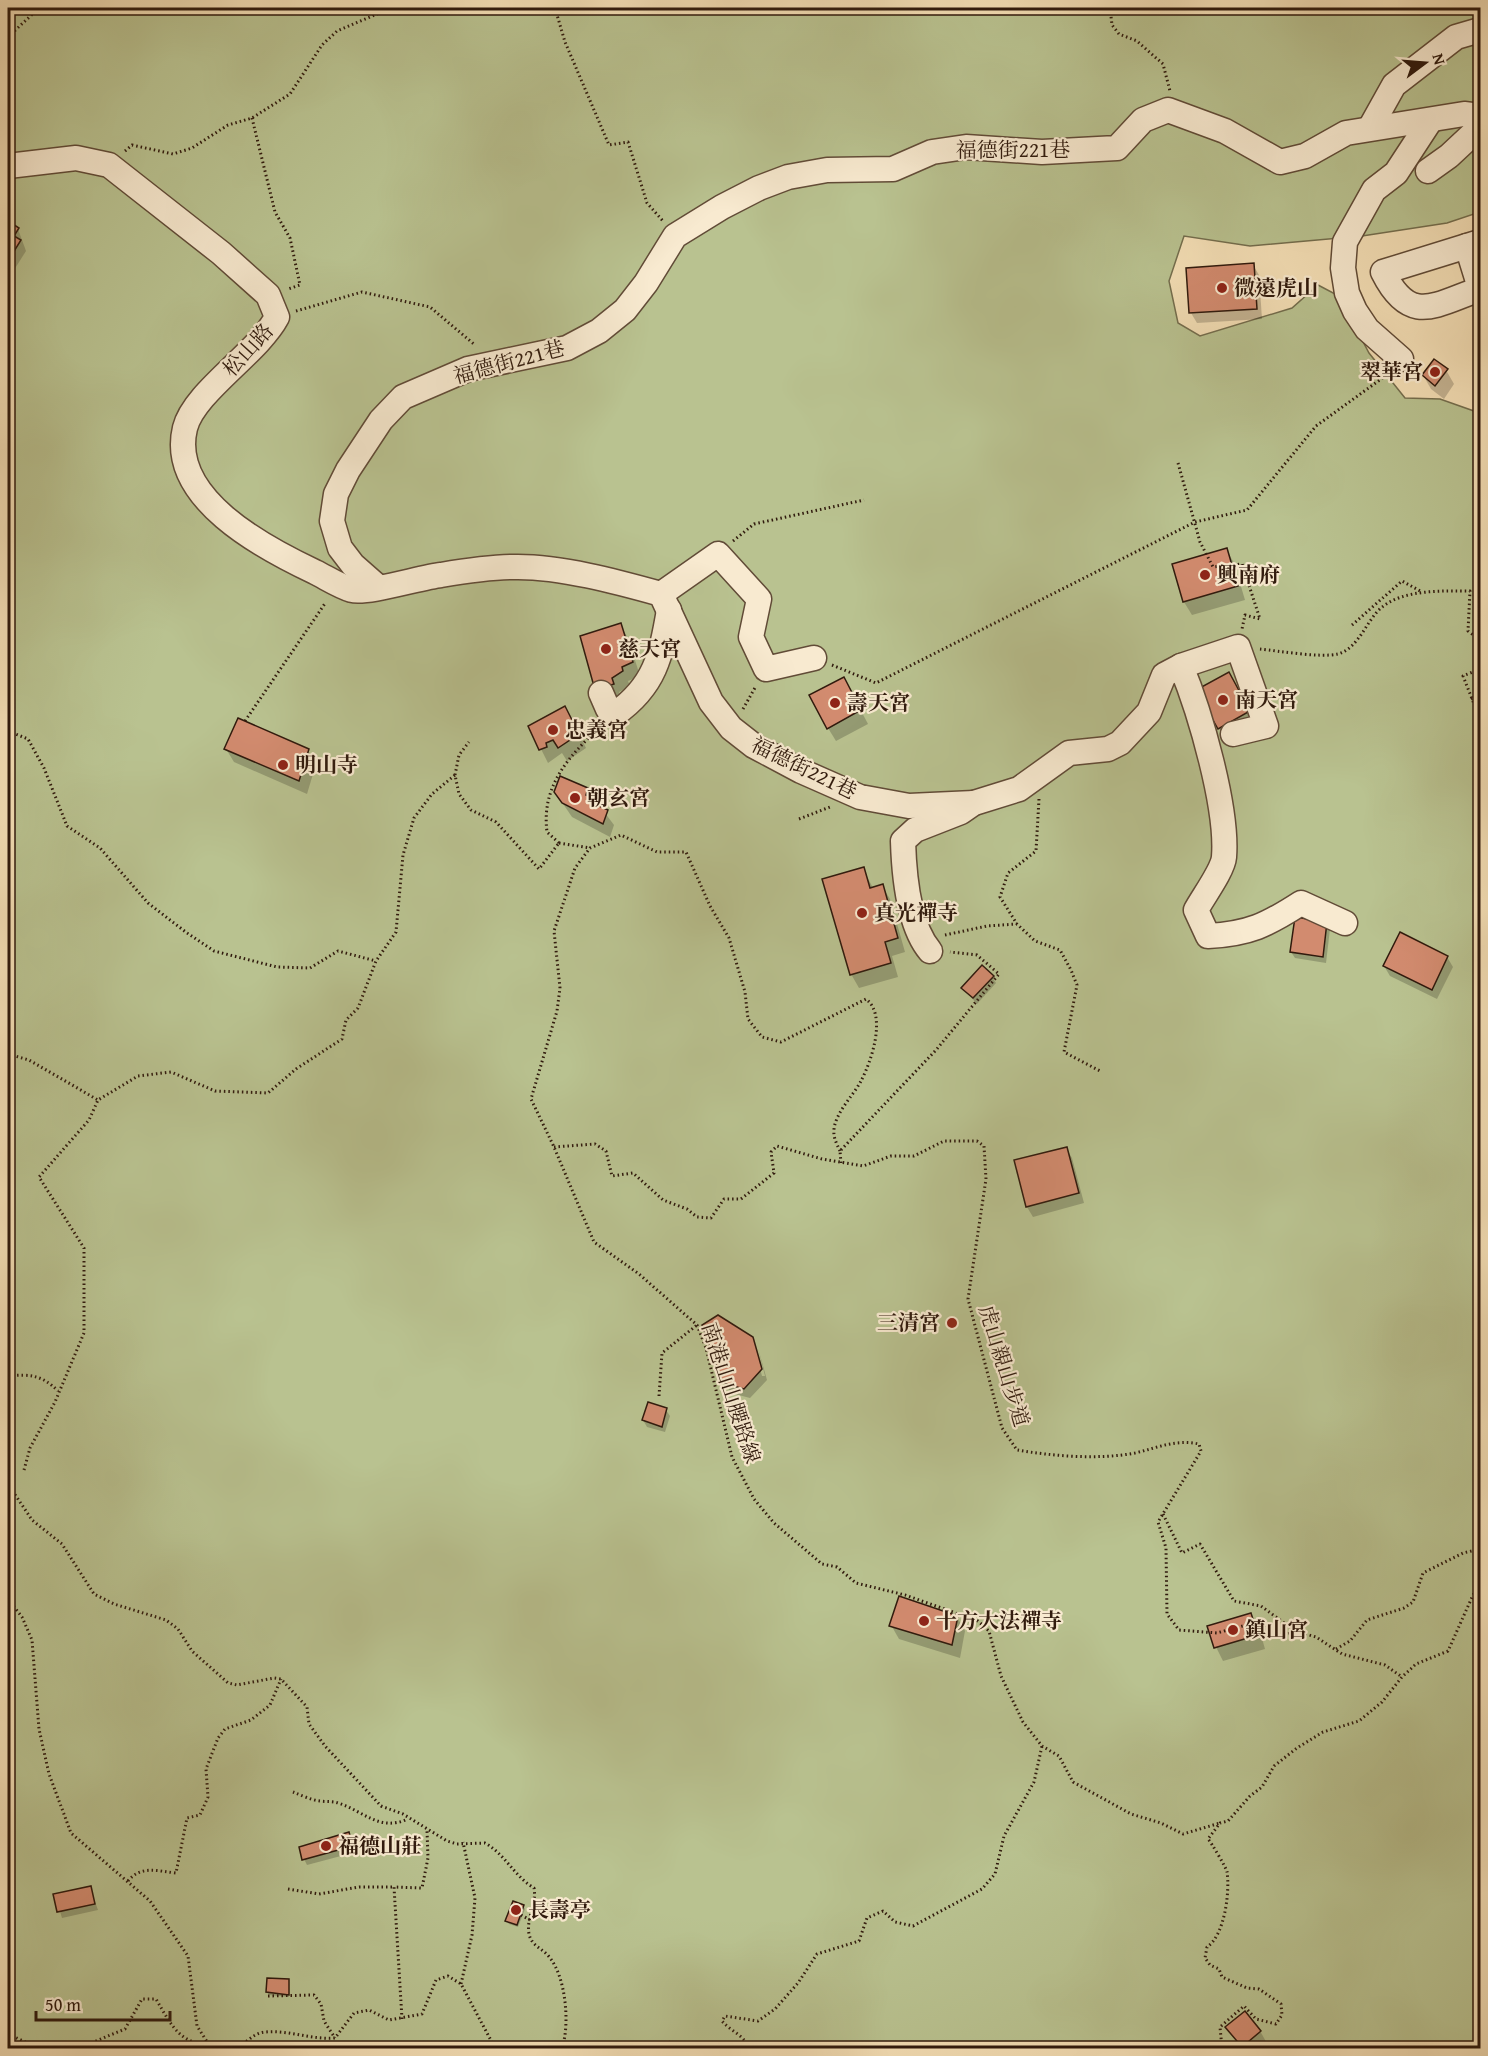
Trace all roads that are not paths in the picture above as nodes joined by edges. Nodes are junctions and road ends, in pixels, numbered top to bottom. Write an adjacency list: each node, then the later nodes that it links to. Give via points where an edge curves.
1 (1480, 30): 5 (street, via 1456,37 1394,85)
2 (1480, 116): 3 (street, via 1464,114)
3 (1430, 121): 5 (street); 10 (street, via 1396,172 1374,190 1345,242 1344,276 1355,311 1367,329)
4 (1480, 127): 7 (street)
5 (1370, 128): 11 (street, 福德街221巷, via 1346,133 1305,156 1280,162 1225,131 1168,110 1143,120 1117,148 1042,152 966,147 932,152 892,169 827,170 788,177 759,188 675,236 625,310 599,331 567,348 468,369 403,397 381,420 336,494 332,521 340,548)
6 (8, 166): 11 (street, 松山路, via 76,158 109,165 221,253 273,306 269,333 191,414 183,447 194,482 241,533 354,591)
7 (1428, 171)
8 (1474, 244): 9 (street); 9 (street, via 1383,272 1400,297 1410,306 1422,309)
9 (1480, 288)
10 (1401, 359)
11 (378, 587): 12 (street, via 515,567 617,581)
12 (665, 602): 13 (street, via 718,554 759,599 751,637 766,669); 15 (street, via 664,638 649,682 615,714 608,709); 17 (street, 福德街221巷, via 705,693 731,728 754,746 860,797 909,806)
13 (814, 658)
14 (1180, 666): 16 (street, via 1238,647 1266,726); 17 (street, via 1164,675 1149,712 1120,743 1108,749 1069,753 1019,789); 18 (street, via 1208,750 1221,819 1224,860 1196,910 1208,936 1240,934 1275,920 1301,903)
15 (601, 693)
16 (1233, 734)
17 (974, 803): 19 (street, via 915,830 903,842 904,876)
18 (1345, 923)
19 (925, 946)

